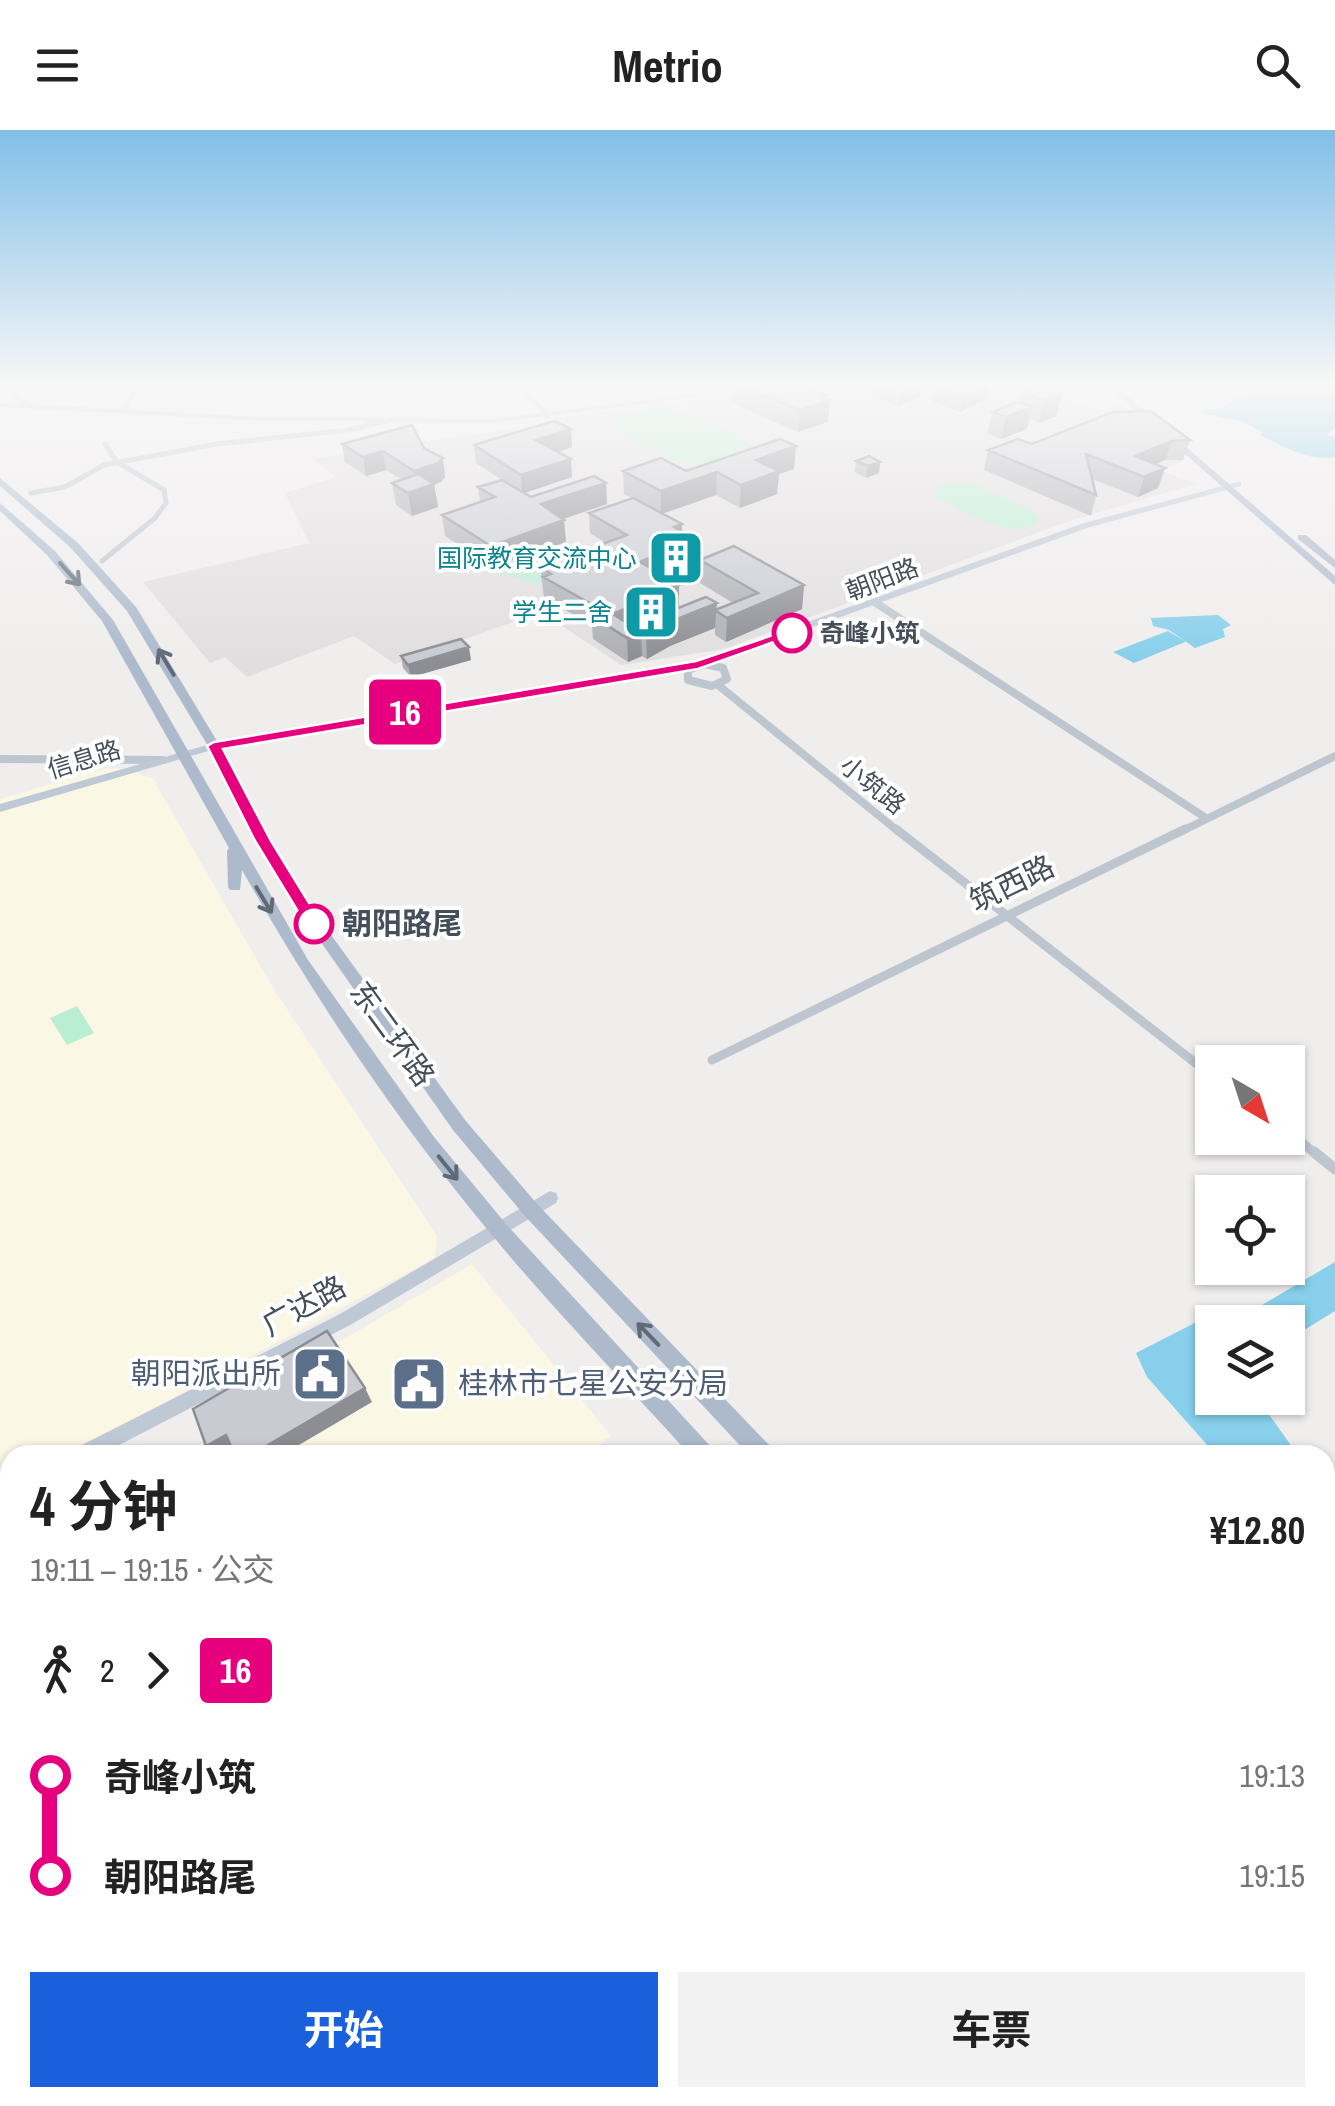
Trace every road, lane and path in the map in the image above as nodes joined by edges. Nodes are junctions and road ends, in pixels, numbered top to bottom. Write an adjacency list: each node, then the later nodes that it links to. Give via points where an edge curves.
1 (82, 477): 8 (street)
2 (143, 477): 10 (street, via 164,490 166,503)
3 (1214, 477): 7 (main road)
4 (1230, 477): 6 (main road)
5 (0, 481): 16 (main road, 东二环路, one-way to 5, via 132,610 74,545)
6 (1238, 484): 7 (street, 朝阳路); 11 (main road)
7 (1224, 486): 12 (main road); 13 (street, 朝阳路, via 1087,524)
8 (31, 492)
9 (0, 506): 18 (main road, 东二环路, one-way to 18, via 108,620)
10 (102, 561)
11 (1335, 565)
12 (1335, 582)
13 (876, 604): 14 (street, 朝阳路); 21 (street)
14 (698, 665): 15 (street, via 727,672); 15 (street, via 686,673 688,680); 16 (street, 朝阳路)
15 (718, 685): 26 (street, 小筑路)
16 (214, 746): 18 (street, 朝阳路); 25 (main road, 东二环路)
17 (1335, 756): 21 (street, 筑西路)
18 (172, 757): 19 (street, 朝阳路); 20 (street, 信息路); 22 (main road, 东二环路)
19 (0, 759)
20 (0, 808)
21 (1206, 818): 26 (street, 筑西路)
22 (234, 850): 24 (main road); 33 (main road, 东二环路, one-way to 33, via 370,1061)
23 (293, 861): 25 (main road)
24 (235, 887)
25 (294, 894): 32 (main road, 东二环路, via 460,1125)
26 (1003, 916): 27 (street, 筑西路); 28 (street, 小筑路)
27 (712, 1060)
28 (1195, 1063)
29 (1305, 1144): 30 (street)
30 (1335, 1168)
31 (550, 1198): 32 (street, 广达路)
32 (531, 1210): 33 (street, 广达路); 36 (main road, 东二环路, one-way to 32)
33 (499, 1230): 34 (street, 广达路, via 330,1327); 35 (main road, 东二环路)
34 (100, 1445)
35 (695, 1445)
36 (754, 1445)

